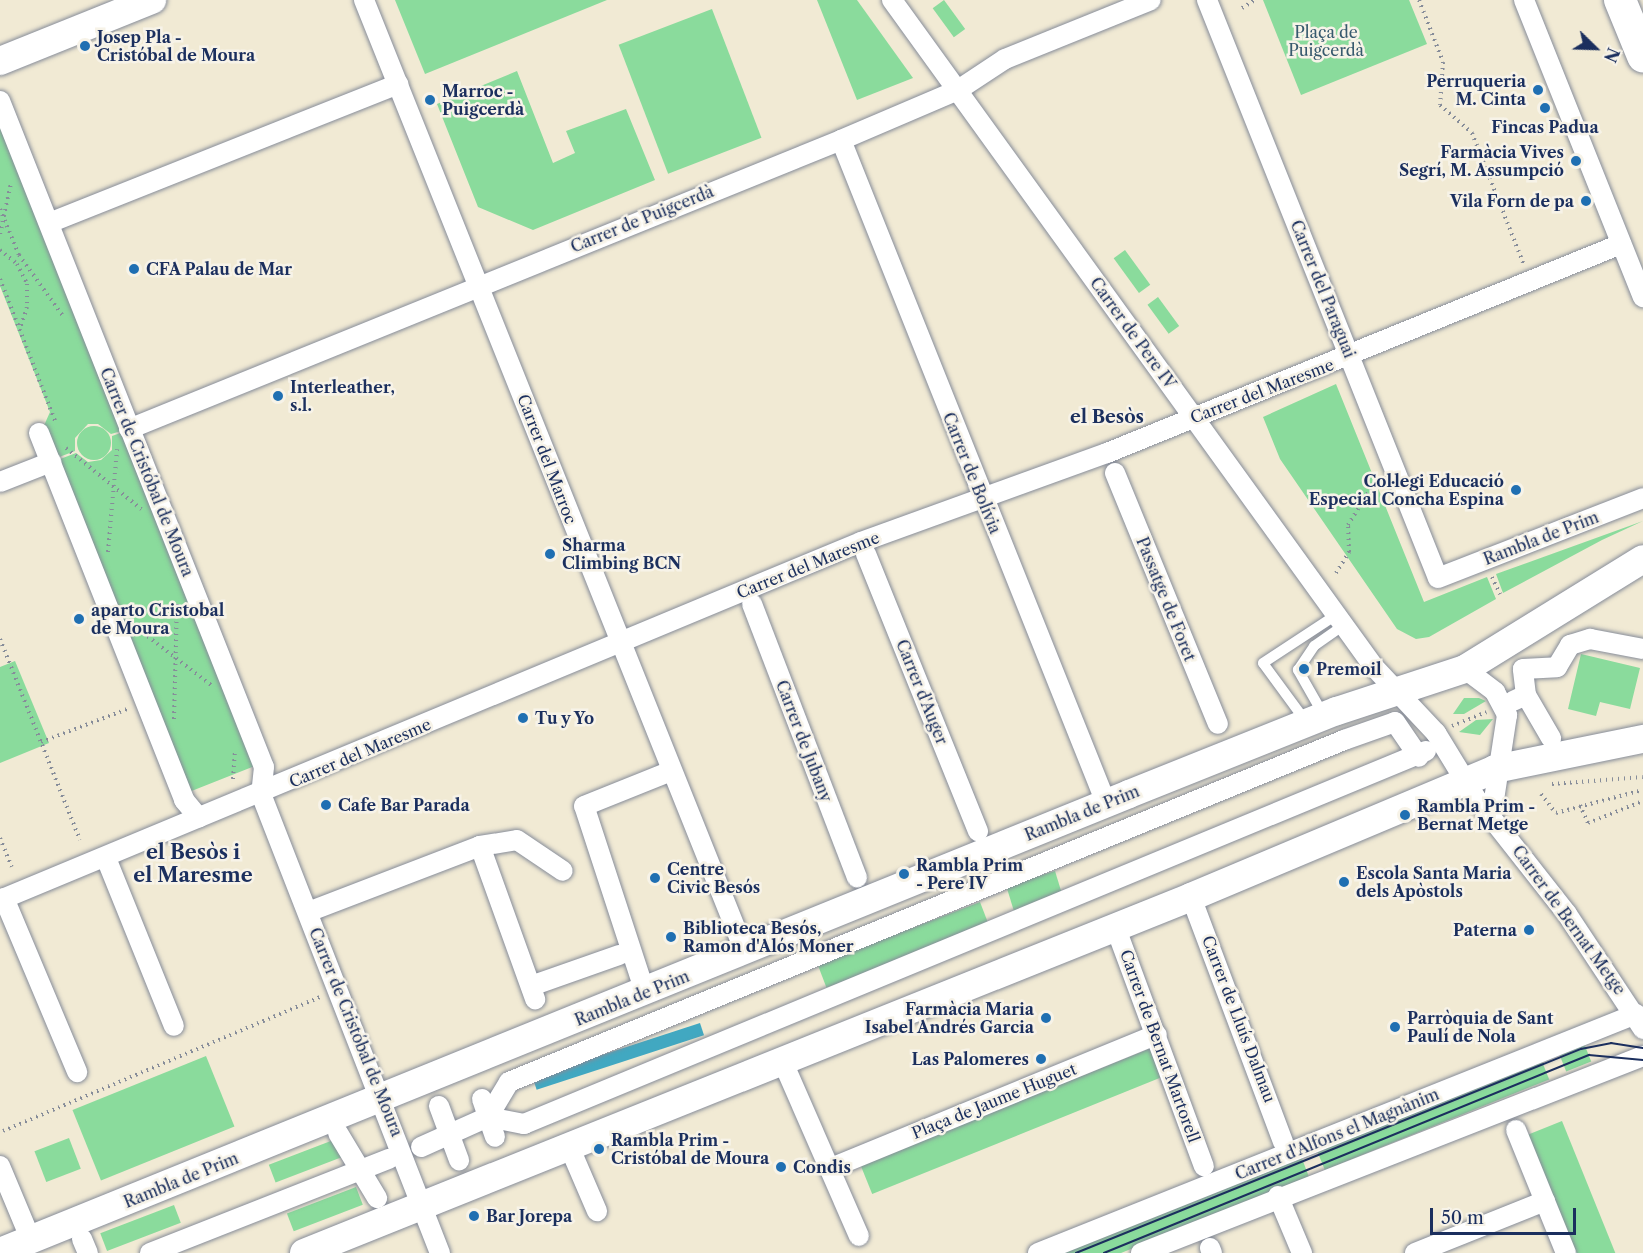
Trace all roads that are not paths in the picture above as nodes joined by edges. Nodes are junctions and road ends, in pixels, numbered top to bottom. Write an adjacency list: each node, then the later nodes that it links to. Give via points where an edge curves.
1 (152, 0): 9 (main road)
2 (364, 0): 10 (street, Carrer del Marroc)
3 (892, 0): 11 (street, Carrer de Pere IV)
4 (1151, 0): 11 (street, Carrer de Puigcerdà, via 1005,59)
5 (1207, 0): 18 (street, Carrer del Paraguai)
6 (1524, 0): 15 (street)
7 (1620, 0): 8 (main road)
8 (1643, 56)
9 (0, 61)
10 (398, 84): 14 (street); 16 (street, Carrer del Marroc)
11 (958, 90): 13 (street, Carrer de Puigcerdà); 19 (street, Carrer de Pere IV)
12 (0, 101): 14 (street, Carrer de Cristóbal de Moura)
13 (840, 140): 16 (street, Carrer de Puigcerdà); 25 (street, Carrer de Bolívia)
14 (49, 223): 21 (street, Carrer de Cristóbal de Moura)
15 (1622, 244): 17 (street); 18 (street, Carrer del Maresme)
16 (480, 287): 21 (street, Carrer de Puigcerdà); 32 (street, Carrer del Marroc)
17 (1643, 297)
18 (1350, 356): 19 (street, Carrer del Maresme); 29 (street, Carrer del Paraguai)
19 (1193, 417): 25 (street, Carrer del Maresme); 31 (street, Carrer de Pere IV)
20 (39, 433): 22 (street)
21 (123, 434): 45 (street, Carrer de Cristóbal de Moura, via 264,766)
22 (51, 462): 24 (street); 48 (street, via 184,800)
23 (1115, 473): 37 (street, Passatge de Foret)
24 (0, 482)
25 (982, 498): 32 (street, Carrer del Maresme); 46 (street, Carrer de Bolívia)
26 (1643, 498): 29 (street, Rambla de Prim)
27 (866, 554): 49 (street, Carrer d'Auger)
28 (1643, 559): 34 (main road, Rambla de Prim)
29 (1438, 578)
30 (752, 604): 53 (street, Carrer de Jubany)
31 (1340, 620): 35 (street, Carrer de Pere IV); 36 (lane, via 1314,646 1298,670); 36 (lane, via 1263,663)
32 (619, 643): 42 (street, Carrer del Marroc); 45 (street, Carrer del Maresme)
33 (1643, 649): 38 (street, via 1590,639 1570,645 1557,667 1523,669 1512,701)
34 (1465, 669): 35 (main road, Rambla de Prim); 41 (street, via 1490,688 1507,716 1507,738)
35 (1388, 698): 36 (main road, Rambla de Prim); 40 (street); 44 (street, via 1428,722)
36 (1317, 720): 46 (main road, Rambla de Prim)
37 (1218, 724)
38 (1551, 738)
39 (1643, 739): 41 (main road)
40 (1423, 754): 43 (street, via 1424,770); 69 (street, via 524,1124); 69 (street, Rambla de Prim, via 1395,722 1344,740 509,1082)
41 (1495, 769): 44 (main road); 47 (street)
42 (671, 771): 58 (street, Carrer del Marroc); 60 (street, via 584,806)
43 (1410, 776)
44 (1465, 782): 47 (street, Carrer de Bernat Metge); 54 (main road)
45 (261, 794): 48 (street, Carrer del Maresme); 56 (street, Carrer de Cristóbal de Moura)
46 (1106, 803): 58 (main road, Rambla de Prim)
47 (1492, 813): 61 (street, Carrer de Bernat Metge)
48 (199, 818): 51 (street, Carrer del Maresme)
49 (978, 831)
50 (480, 846): 52 (street, Carrer de Cristóbal de Moura, via 517,840); 56 (street, Carrer de Cristóbal de Moura); 59 (street, via 533,992)
51 (106, 858): 55 (street, Carrer del Maresme); 62 (street)
52 (563, 871)
53 (857, 878)
54 (1191, 897): 57 (main road); 74 (street, Carrer de Lluís Dalmau, via 1268,1089)
55 (2, 899): 66 (street)
56 (308, 912): 67 (street, Carrer de Cristóbal de Moura)
57 (1115, 926): 63 (street, Carrer de Bernat Martorell); 65 (main road)
58 (745, 952): 67 (main road, Rambla de Prim)
59 (619, 955)
60 (642, 983)
61 (1640, 1022): 93 (street, Carrer d'Alfons el Magnànim)
62 (174, 1026)
63 (1157, 1034): 79 (street, Carrer de Bernat Martorell); 80 (street, Plaça de Jaume Huguet)
64 (1643, 1056): 82 (street)
65 (782, 1060): 75 (main road); 80 (street)
66 (77, 1071)
67 (384, 1099): 76 (street, Carrer de Cristóbal de Moura); 88 (main road, Rambla de Prim)
68 (439, 1106): 71 (street)
69 (485, 1108): 71 (street); 73 (street)
70 (1516, 1130): 84 (street)
71 (448, 1132): 76 (street); 77 (street)
72 (338, 1133): 81 (street)
73 (495, 1137)
74 (1283, 1142)
75 (569, 1146): 85 (main road); 86 (street)
76 (412, 1147): 81 (street); 85 (street, Carrer de Cristóbal de Moura)
77 (459, 1160)
78 (0, 1166): 88 (street)
79 (1204, 1166)
80 (831, 1168): 87 (street)
81 (363, 1169): 83 (street); 91 (street)
82 (1278, 1196): 94 (street); 95 (street)
83 (377, 1197)
84 (1545, 1201): 96 (street); 97 (street)
85 (423, 1205): 89 (main road); 92 (street, Carrer de Cristóbal de Moura)
86 (597, 1211)
87 (859, 1236)
88 (31, 1240): 90 (main road, Rambla de Prim)
89 (322, 1250)
90 (0, 1252)
91 (150, 1253)
92 (440, 1253)
93 (1038, 1253)
94 (1141, 1253)
95 (1302, 1253)
96 (1414, 1253)
97 (1566, 1253)

